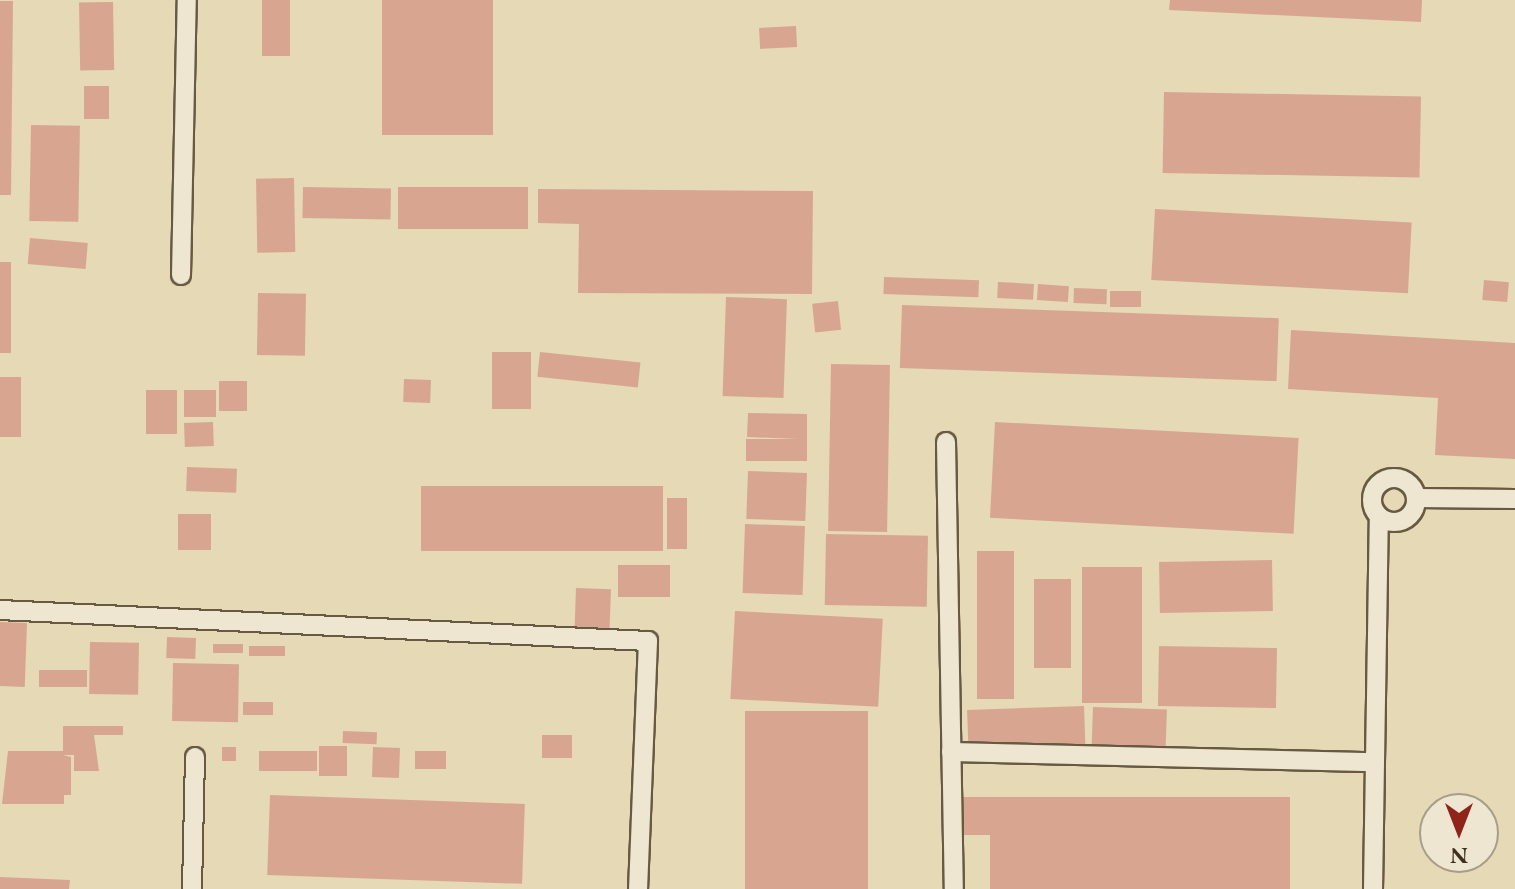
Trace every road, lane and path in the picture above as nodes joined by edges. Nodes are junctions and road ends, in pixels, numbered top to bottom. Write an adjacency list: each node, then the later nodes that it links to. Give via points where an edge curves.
1 (187, 0): 2 (lane)
2 (181, 275)
3 (946, 442): 8 (lane)
4 (1417, 498): 5 (lane); 6 (lane, via 1412,514 1396,523); 6 (lane, via 1409,482 1392,476 1376,485 1371,502)
5 (1515, 499)
6 (1379, 518): 10 (lane)
7 (0, 610): 12 (lane, via 648,641)
8 (951, 752): 10 (lane); 13 (lane)
9 (195, 757): 11 (lane)
10 (1375, 762): 14 (lane)
11 (192, 889)
12 (638, 889)
13 (954, 889)
14 (1373, 889)

